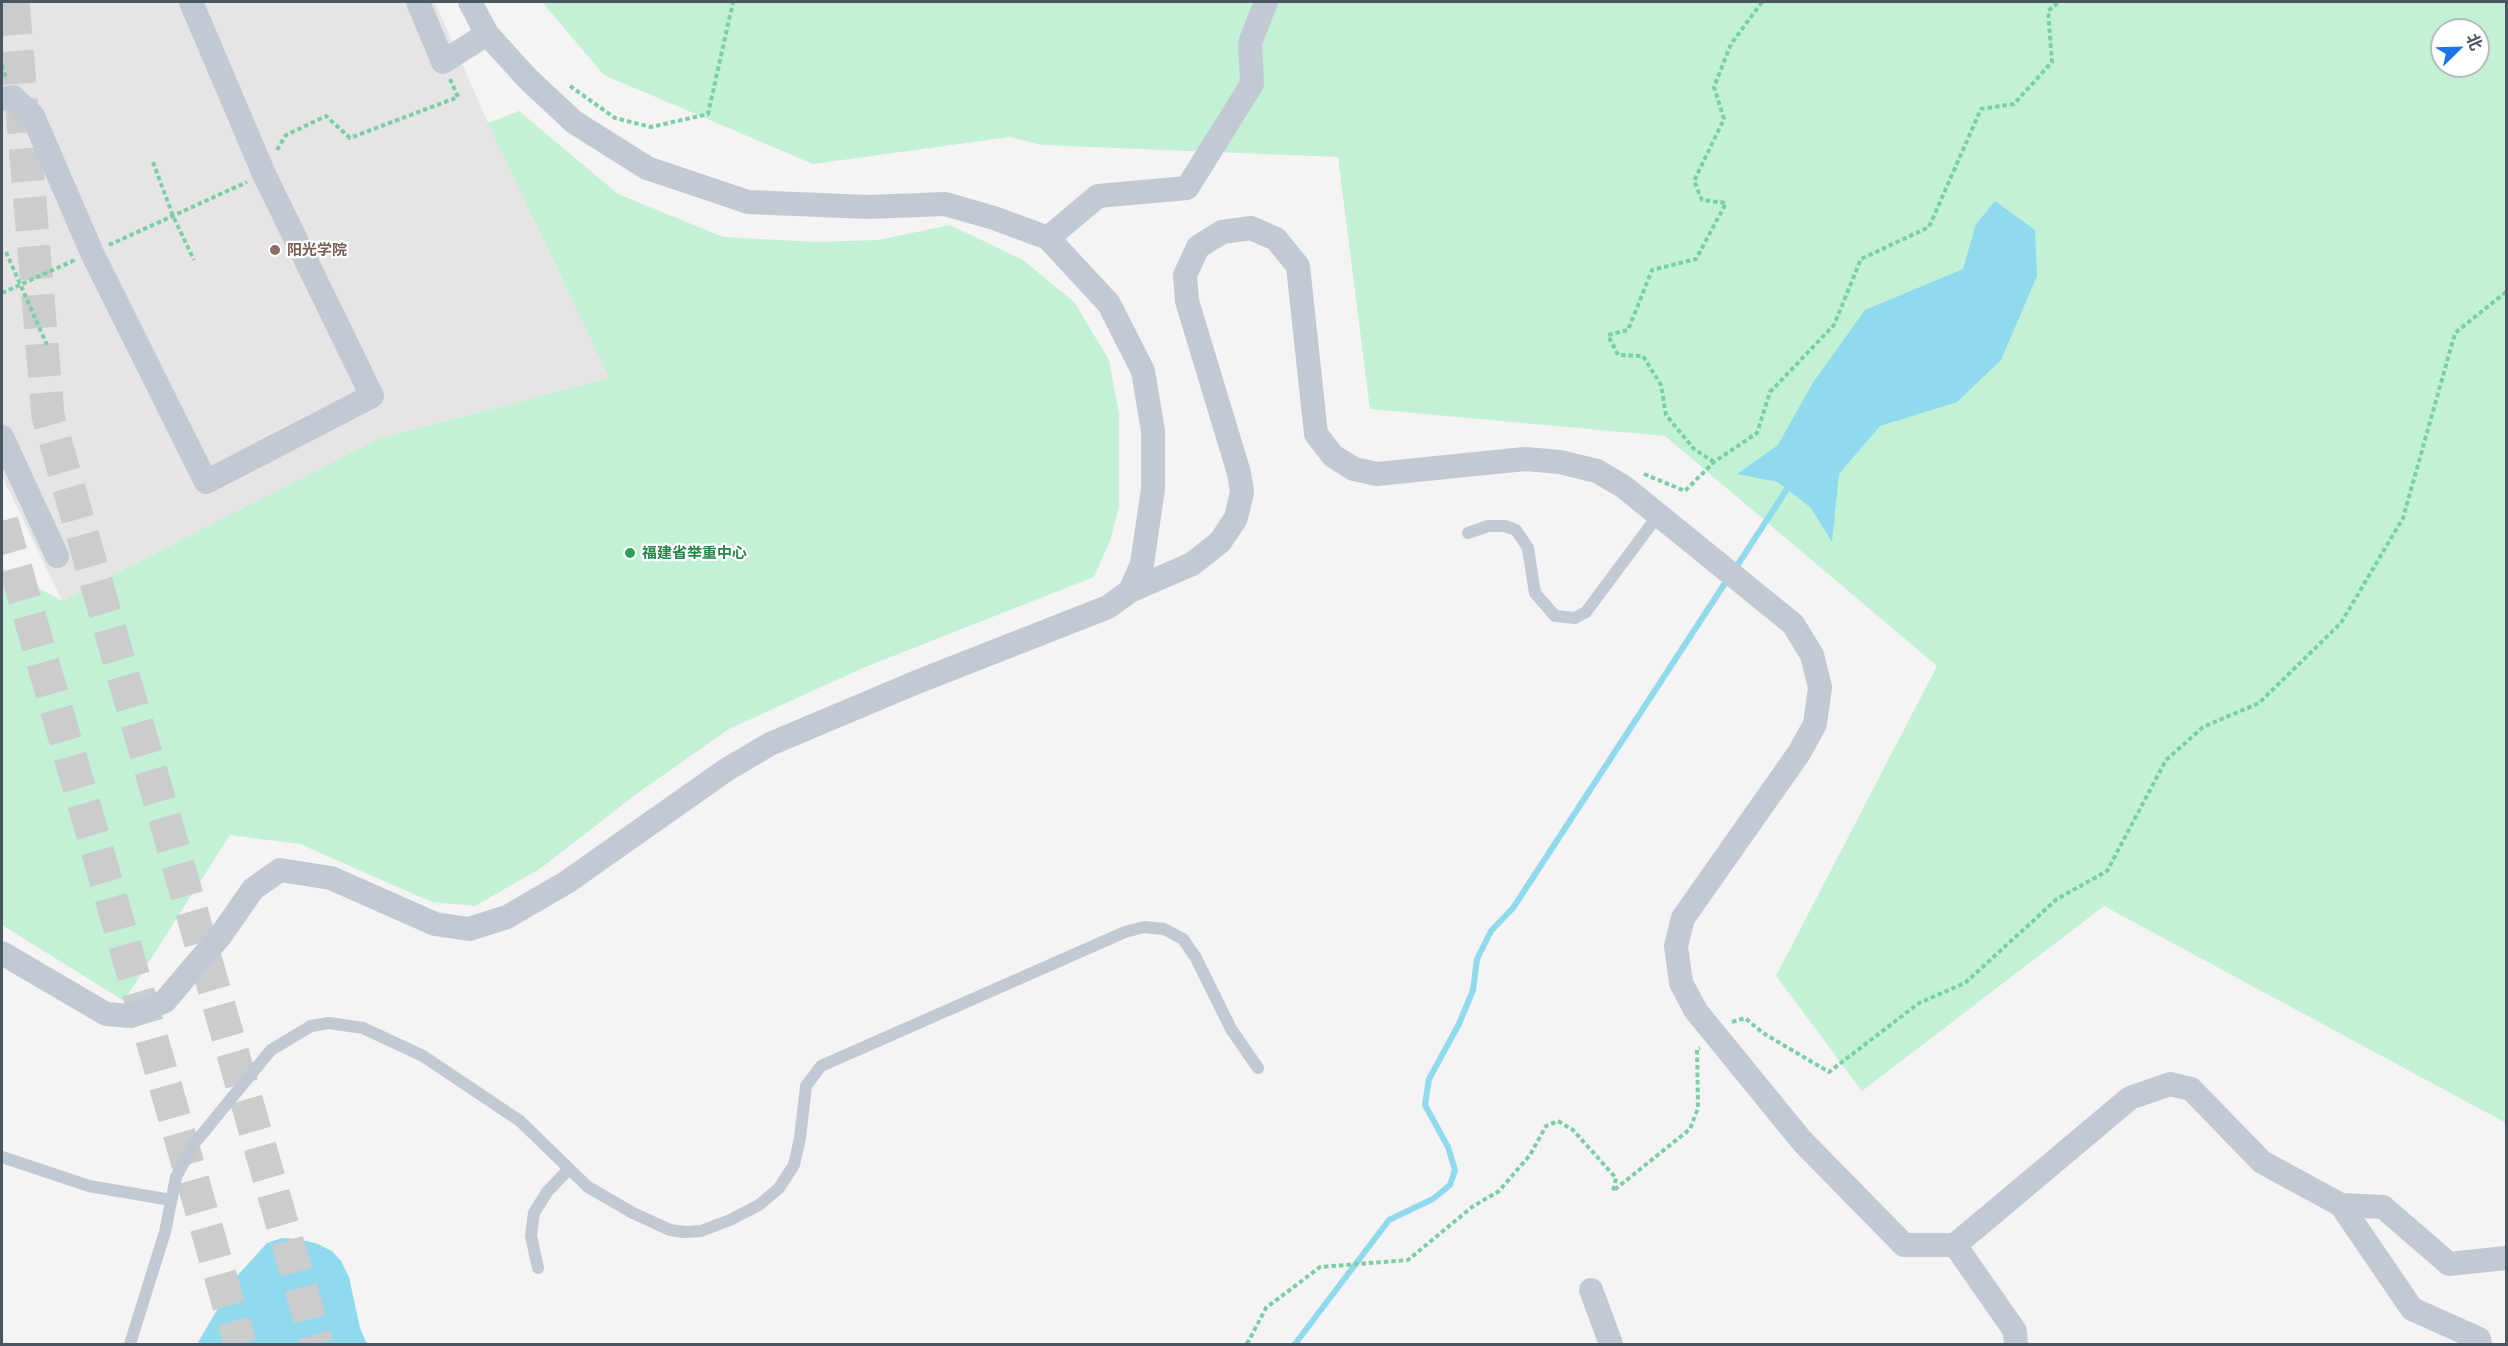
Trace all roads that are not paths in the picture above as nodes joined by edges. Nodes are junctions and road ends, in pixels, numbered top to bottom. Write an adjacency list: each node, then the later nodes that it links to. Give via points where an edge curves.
1 (192, 2): 6 (street, via 264,174 372,396 206,483 92,253 33,116 13,97)
2 (418, 2): 5 (street, via 443,62)
3 (470, 2): 5 (street)
4 (1266, 2): 7 (street, via 1250,43 1252,84 1187,188 1098,196)
5 (487, 34): 7 (street, via 574,122 647,168 748,202 868,207 945,204)
6 (2, 99)
7 (1048, 238): 12 (street, via 1109,304 1143,371 1153,430 1153,489 1142,564)
8 (2, 438): 11 (street)
9 (1659, 514): 10 (lane, via 1586,612 1575,618 1555,616 1534,593 1528,548 1516,530 1505,525 1488,526); 12 (street, via 1597,471 1560,462 1525,459 1377,474 1354,469 1333,456 1316,434 1298,266 1276,239 1251,228 1222,232 1198,247 1185,275 1187,300 1239,473 1242,492 1236,518 1220,542 1192,564); 19 (street, via 1793,624 1812,655 1820,687 1815,724 1799,753 1683,918 1676,946 1682,983 1696,1011 1802,1141 1904,1245)
10 (1468, 533)
11 (57, 556)
12 (1130, 591): 13 (street, via 1108,607 770,744 726,770 567,882 507,917 469,929 435,924 331,878 280,870 253,889 165,1001 131,1016 106,1014)
13 (2, 953)
14 (1258, 1068): 16 (lane, via 1231,1029 1183,939 1164,929 1144,927 1082,949 821,1066 806,1086 800,1138 788,1177 770,1197 730,1220 701,1231 670,1230 588,1187)
15 (2, 1157): 17 (lane, via 90,1186)
16 (569, 1169): 17 (lane, via 520,1121 423,1056 363,1028 329,1023 284,1039 261,1060 194,1144 176,1177); 21 (lane, via 534,1213 531,1236)
17 (171, 1200): 23 (lane)
18 (2341, 1205): 19 (street, via 2262,1162 2191,1089 2170,1084 2130,1098); 20 (street, via 2383,1208 2449,1264); 26 (street, via 2412,1309 2479,1339)
19 (1955, 1245): 25 (street, via 2015,1331)
20 (2506, 1258)
21 (538, 1268)
22 (1591, 1290): 24 (street)
23 (130, 1344)
24 (1611, 1344)
25 (2016, 1344)
26 (2480, 1344)

